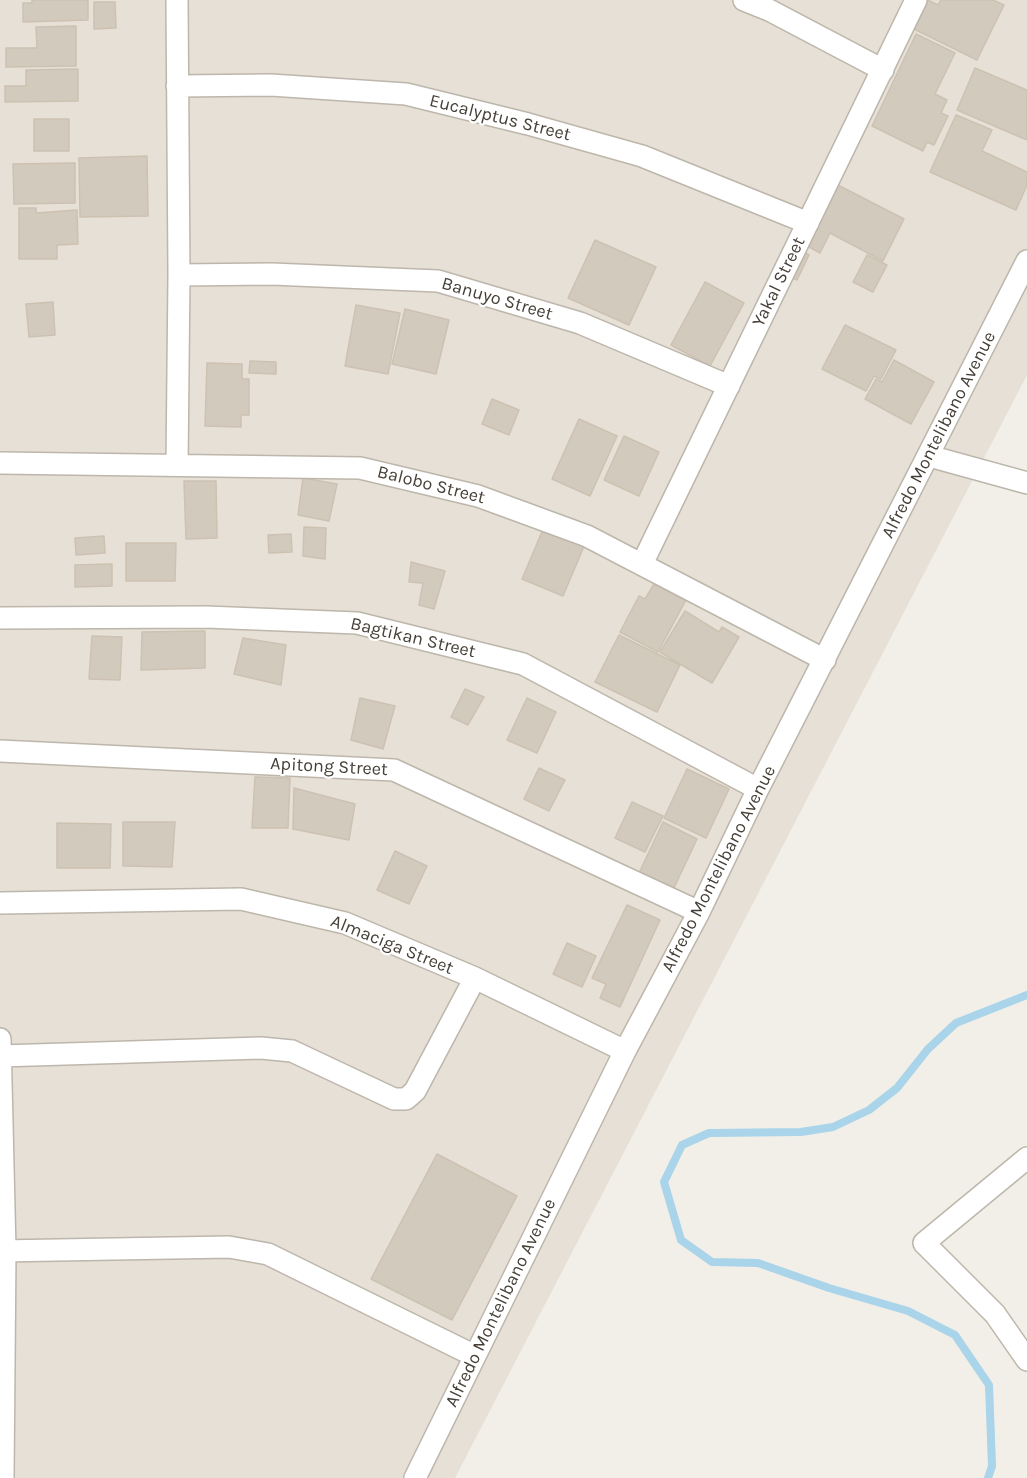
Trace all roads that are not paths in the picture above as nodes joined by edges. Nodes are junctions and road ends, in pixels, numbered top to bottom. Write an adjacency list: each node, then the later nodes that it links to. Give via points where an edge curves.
1 (177, 0): 5 (street)
2 (744, 0): 4 (street)
3 (916, 0): 4 (street, Yakal Street)
4 (883, 70): 6 (street, Yakal Street)
5 (177, 86): 6 (street, Eucalyptus Street, via 271,85 406,94 642,156); 8 (street)
6 (808, 223): 9 (street, Yakal Street)
7 (1027, 261): 10 (street, Alfredo Montelibano Avenue)
8 (179, 275): 9 (street, Banuyo Street, via 272,274 438,281 580,323); 12 (street)
9 (729, 386): 14 (street, Yakal Street)
10 (929, 456): 13 (street); 16 (street, Alfredo Montelibano Avenue)
11 (0, 463): 12 (street, Balobo Street)
12 (177, 465): 14 (street, Balobo Street, via 360,468 478,496 587,536)
13 (1027, 483)
14 (642, 564): 16 (street, Balobo Street)
15 (0, 618): 18 (street, Bagtikan Street, via 206,617 357,623 523,664)
16 (825, 660): 18 (street, Alfredo Montelibano Avenue)
17 (0, 751): 20 (street, Apitong Street, via 394,770)
18 (758, 789): 20 (street, Alfredo Montelibano Avenue)
19 (0, 903): 21 (street, Almaciga Street, via 242,899 345,923)
20 (699, 912): 23 (street, Alfredo Montelibano Avenue)
21 (475, 978): 23 (street, Almaciga Street); 24 (street, via 415,1091 406,1099 394,1099 292,1051 261,1048)
22 (0, 1039): 24 (street)
23 (625, 1051): 27 (street, Alfredo Montelibano Avenue)
24 (0, 1056): 26 (street)
25 (1027, 1158): 28 (street, via 924,1244 995,1314)
26 (2, 1251): 27 (street, via 229,1247 268,1254); 29 (street)
27 (475, 1356): 30 (street, Alfredo Montelibano Avenue)
28 (1027, 1360)
29 (3, 1478)
30 (415, 1478)

